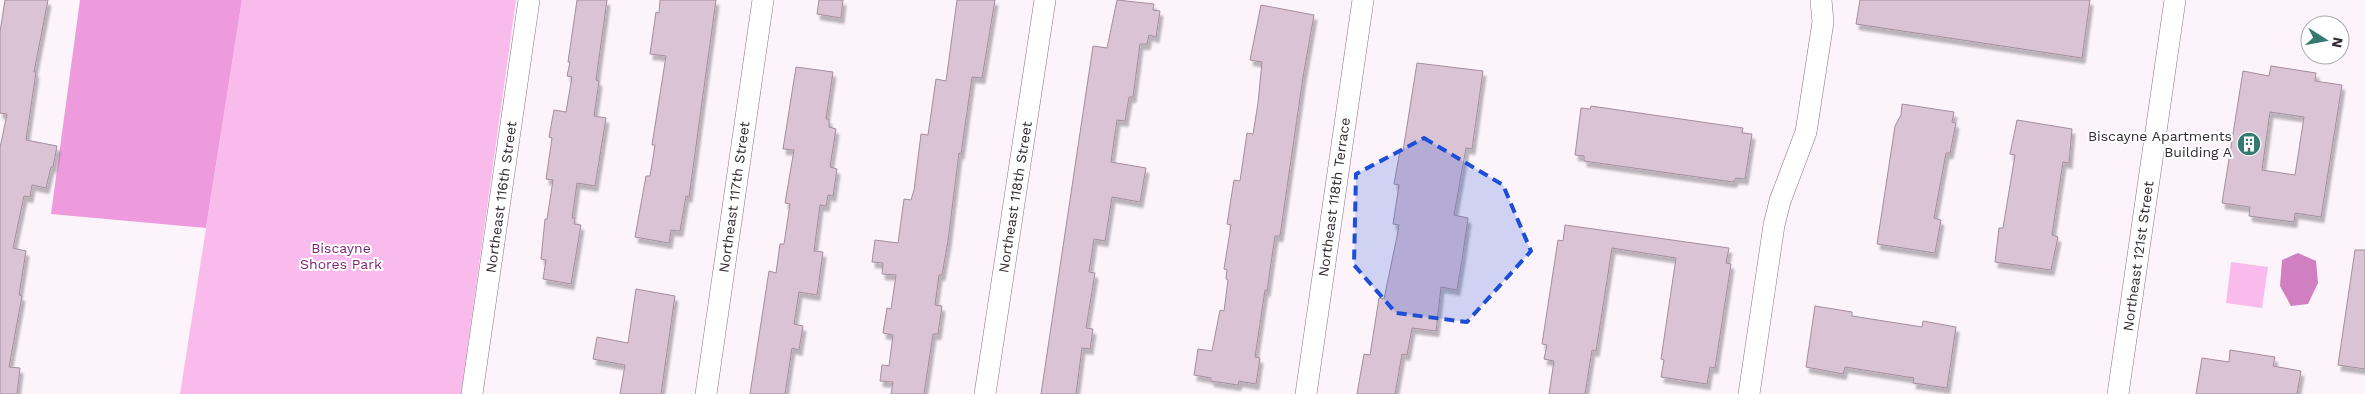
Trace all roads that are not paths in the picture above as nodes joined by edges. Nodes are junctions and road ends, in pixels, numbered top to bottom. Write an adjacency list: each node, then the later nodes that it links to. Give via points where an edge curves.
1 (529, 0): 7 (street, Northeast 116th Street)
2 (763, 0): 8 (street, Northeast 117th Street)
3 (1045, 0): 9 (street, Northeast 118th Street)
4 (1363, 0): 10 (street, Northeast 118th Terrace)
5 (1821, 0): 11 (street, via 1823,22 1806,132 1774,224)
6 (2175, 0): 12 (street, Northeast 121st Street)
7 (472, 394)
8 (706, 394)
9 (984, 394)
10 (1306, 394)
11 (1749, 394)
12 (2118, 394)

